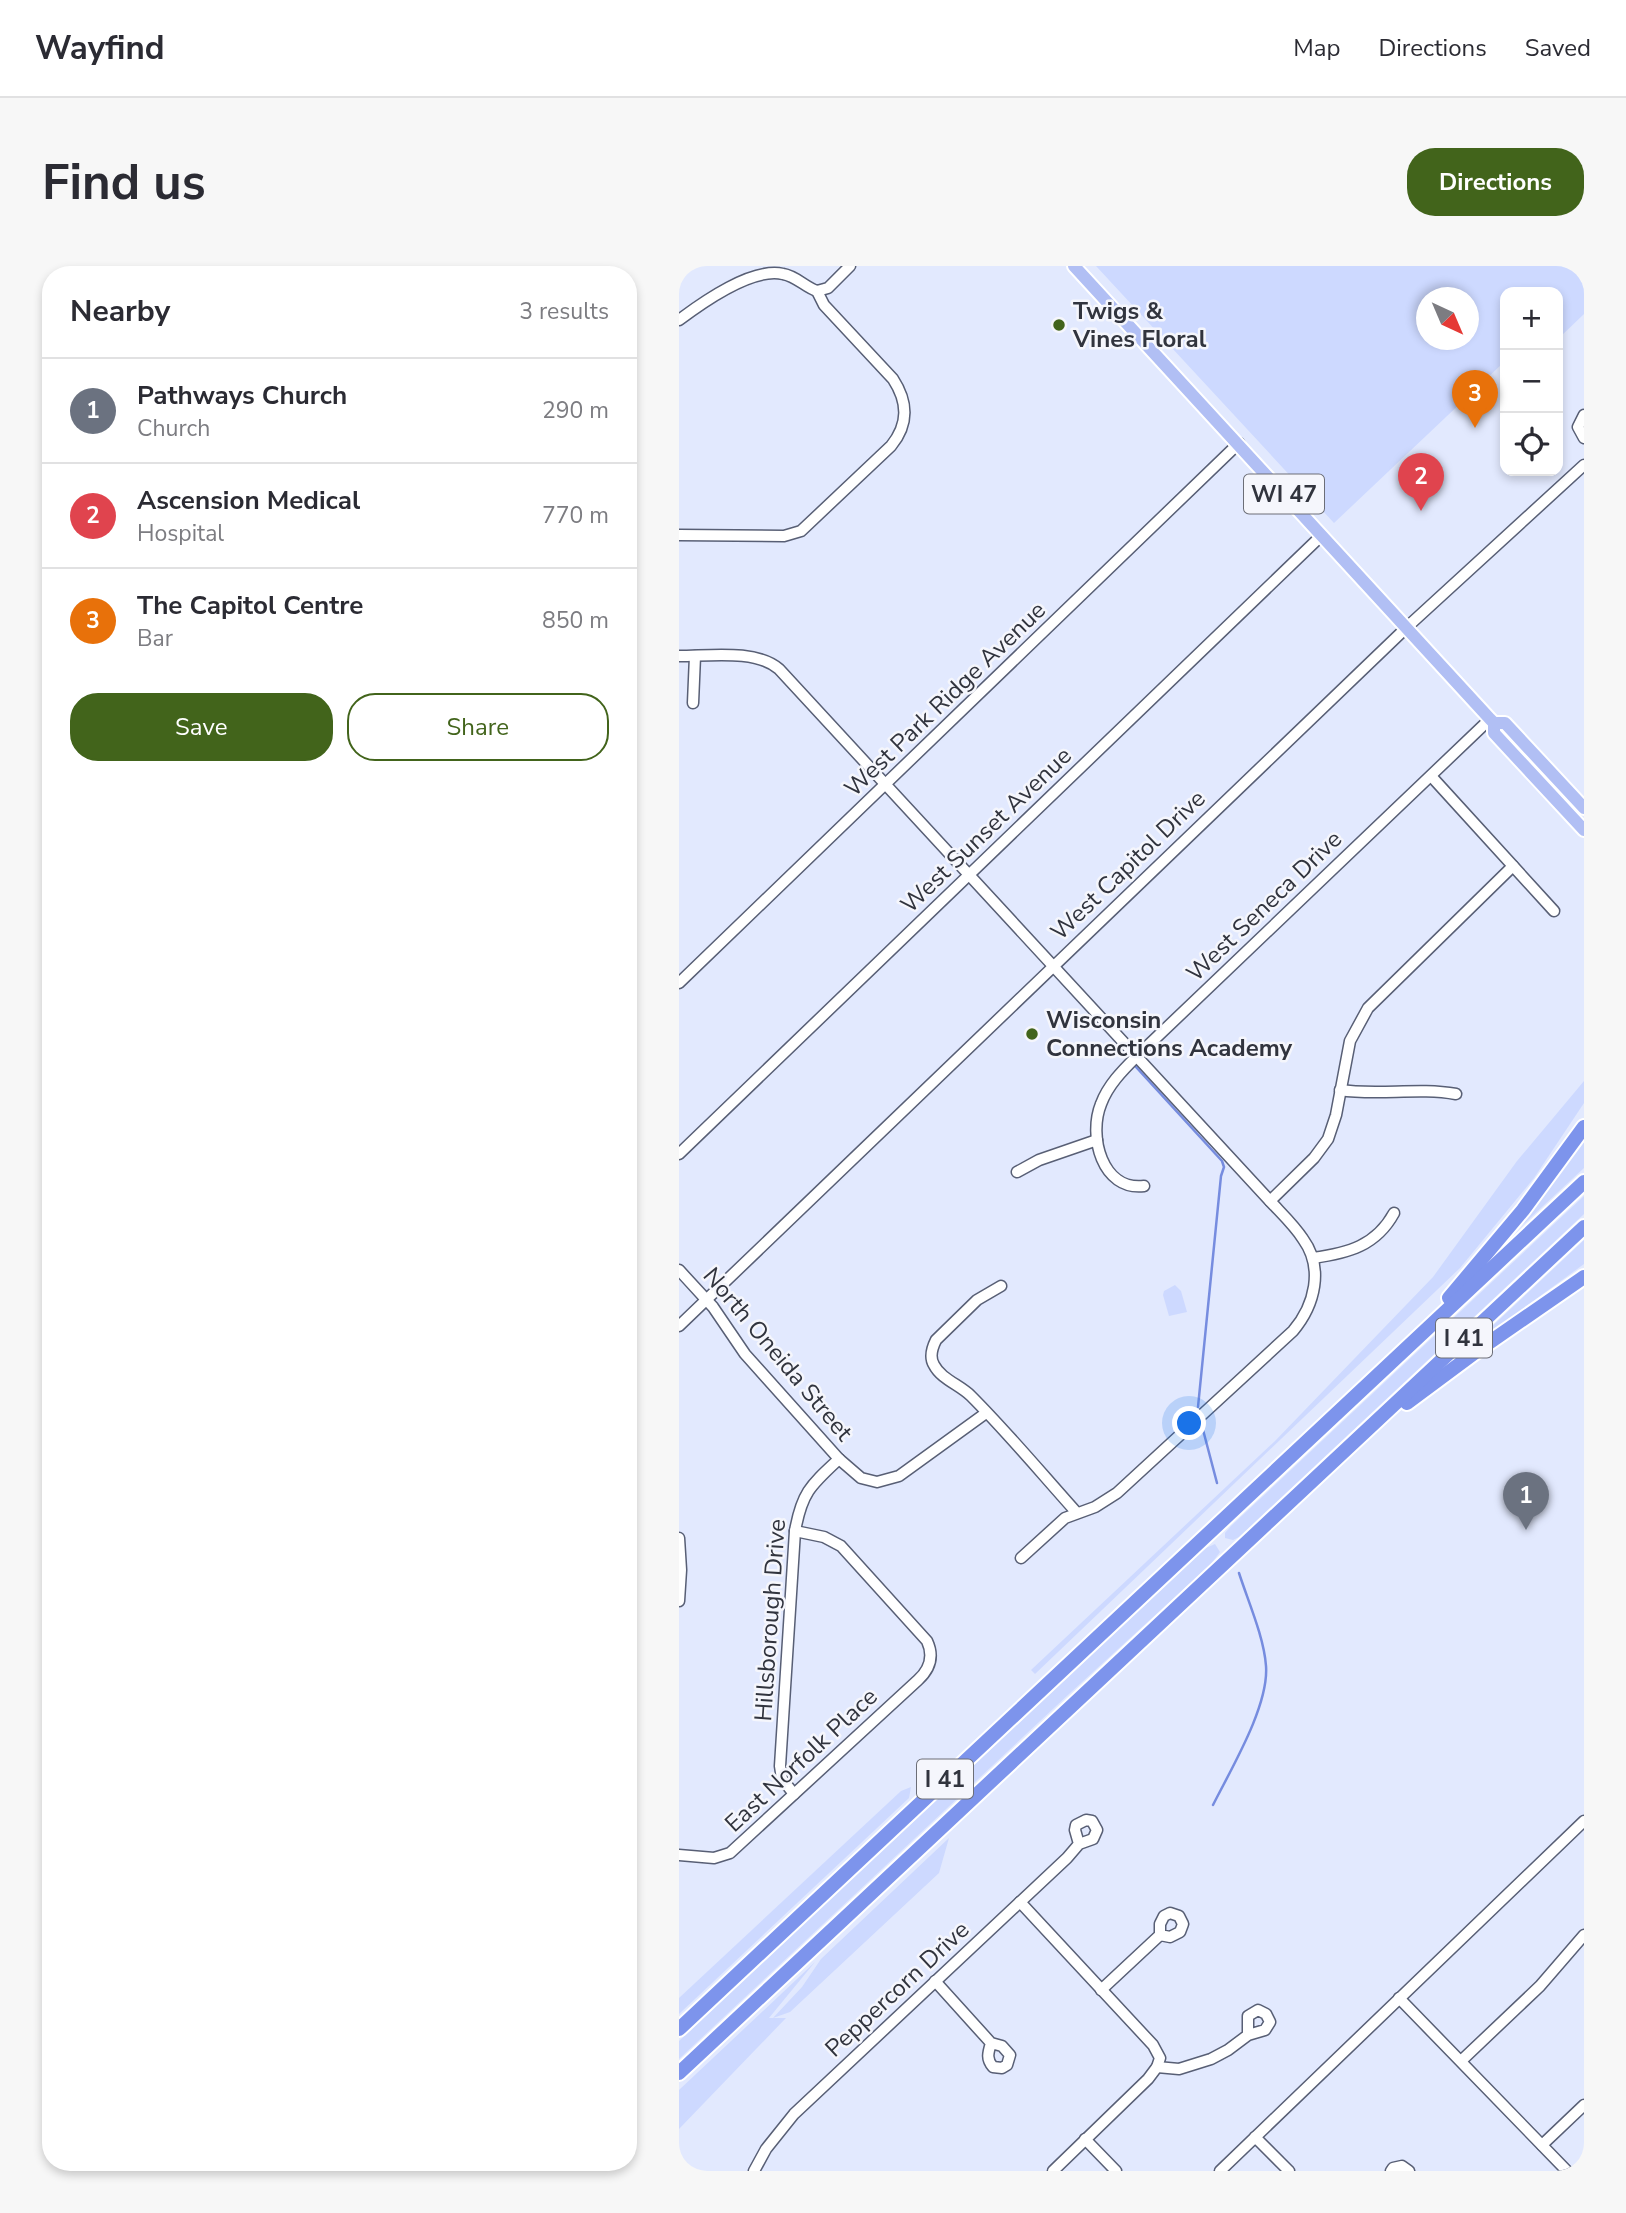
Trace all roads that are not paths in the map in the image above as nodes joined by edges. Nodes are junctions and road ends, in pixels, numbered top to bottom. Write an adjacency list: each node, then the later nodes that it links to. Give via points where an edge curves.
1 (850, 266): 3 (street, via 828,288)
2 (1074, 266): 7 (main road, WI 47)
3 (817, 291): 4 (street, via 786,275 761,275); 9 (street, via 824,305 900,390 903,427 891,446 801,531 783,536)
4 (679, 320)
5 (1584, 415): 6 (street, via 1578,427)
6 (1584, 438)
7 (1239, 443): 10 (main road, WI 47); 17 (street, West Park Ridge Avenue)
8 (1584, 465): 11 (street, West Capitol Drive)
9 (679, 534)
10 (1321, 536): 11 (main road, WI 47); 21 (street, West Sunset Avenue)
11 (1406, 628): 15 (main road, WI 47); 23 (street, West Capitol Drive)
12 (679, 656): 13 (street)
13 (695, 656): 14 (street); 17 (street, via 747,656 773,664)
14 (693, 703)
15 (1492, 721): 16 (street, West Seneca Drive); 18 (main road, WI 47, via 1505,723); 19 (main road, WI 47, via 1494,733)
16 (1431, 776): 20 (street); 25 (street, West Seneca Drive)
17 (886, 784): 21 (street); 24 (street, West Park Ridge Avenue)
18 (1584, 808)
19 (1584, 830)
20 (1513, 866): 22 (street); 26 (street, via 1368,1008 1350,1041)
21 (969, 876): 23 (street); 30 (street, West Sunset Avenue)
22 (1554, 911)
23 (1052, 967): 25 (street); 41 (street, West Capitol Drive)
24 (679, 984)
25 (1137, 1056): 29 (street, West Seneca Drive, via 1104,1097 1096,1122); 34 (street)
26 (1340, 1090): 27 (street); 34 (street, via 1328,1139)
27 (1456, 1094)
28 (1584, 1127): 43 (highway, via 1523,1210 1420,1326)
29 (1097, 1140): 31 (street); 33 (street, via 1104,1163 1116,1179 1125,1185)
30 (679, 1154)
31 (1017, 1172)
32 (1584, 1182): 43 (highway, I 41)
33 (1144, 1186)
34 (1270, 1201): 37 (street, via 1304,1240)
35 (1394, 1213): 37 (street, via 1383,1231 1362,1245)
36 (1584, 1227): 45 (highway, I 41)
37 (1313, 1258): 47 (street, via 1314,1290 1304,1318 1117,1493)
38 (679, 1269): 41 (street, North Oneida Street)
39 (1584, 1277): 45 (highway)
40 (1001, 1286): 44 (street, via 977,1300 932,1348 934,1367)
41 (706, 1299): 42 (street, West Capitol Drive); 46 (street, North Oneida Street, via 744,1354)
42 (679, 1326)
43 (1409, 1347): 62 (highway, I 41)
44 (986, 1413): 46 (street, North Oneida Street, via 888,1481 861,1478); 47 (street)
45 (1345, 1450): 67 (highway, I 41)
46 (839, 1459): 48 (street, Hillsborough Drive, via 804,1497)
47 (1077, 1513): 50 (street, via 1056,1525)
48 (795, 1531): 52 (street, Hillsborough Drive, via 780,1766 782,1779); 52 (street, East Norfolk Place, via 824,1536 841,1546 927,1641 931,1657 925,1674)
49 (679, 1538): 51 (street)
50 (1021, 1558)
51 (679, 1601)
52 (794, 1794): 55 (street, East Norfolk Place, via 730,1853 714,1858)
53 (1584, 1821): 61 (street)
54 (1079, 1844): 56 (street, Peppercorn Drive)
55 (679, 1855)
56 (1020, 1902): 59 (street, Peppercorn Drive); 60 (street)
57 (1160, 1935): 60 (street)
58 (1584, 1935): 65 (street, via 1540,1986)
59 (935, 1981): 64 (street); 72 (street, Peppercorn Drive, via 786,2122)
60 (1101, 1990): 66 (street, via 1158,2051)
61 (1399, 1998): 65 (street); 69 (street)
62 (679, 2029)
63 (1248, 2035): 66 (street, via 1211,2059 1179,2069)
64 (991, 2043)
65 (1461, 2061): 71 (street)
66 (1157, 2067): 70 (street)
67 (679, 2073)
68 (1584, 2105): 71 (street)
69 (1255, 2137): 75 (street); 76 (street)
70 (1085, 2139): 73 (street); 74 (street)
71 (1542, 2145): 79 (street)
72 (754, 2171)
73 (1052, 2171)
74 (1116, 2171)
75 (1220, 2171)
76 (1289, 2171)
77 (1391, 2171): 78 (street, via 1402,2166)
78 (1409, 2171)
79 (1567, 2171)

